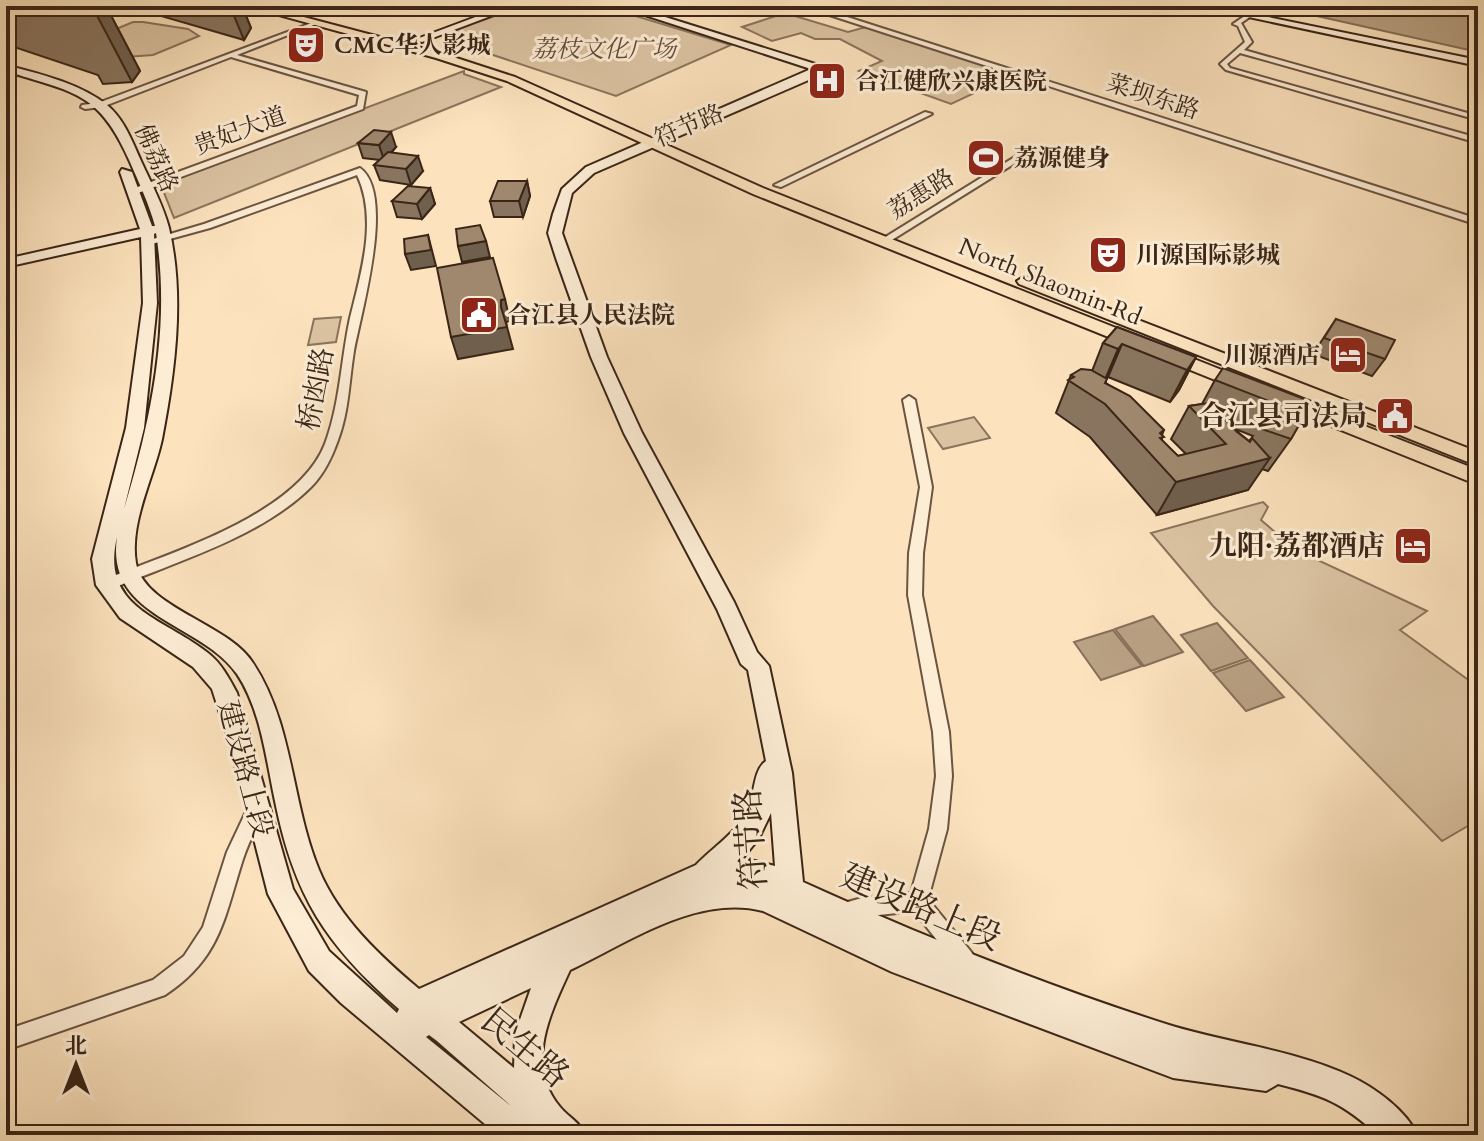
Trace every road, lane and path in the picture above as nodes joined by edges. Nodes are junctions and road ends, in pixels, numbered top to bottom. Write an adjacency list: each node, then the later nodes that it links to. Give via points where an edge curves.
1 (251, 6): 12 (main road)
2 (288, 6): 13 (main road)
3 (507, 6): 13 (main road)
4 (513, 6): 13 (main road)
5 (621, 6): 10 (main road)
6 (631, 6): 10 (main road)
7 (1201, 6): 11 (main road)
8 (1211, 6): 11 (main road)
9 (816, 9): 31 (street, 菜坝东路)
10 (656, 11): 25 (main road, 符节路, via 822,70)
11 (1250, 15): 15 (street, via 1238,25 1249,42); 17 (main road)
12 (316, 23): 16 (street); 20 (main road)
13 (417, 39): 20 (main road)
14 (240, 44): 21 (street, via 247,46)
15 (1240, 51): 23 (street); 26 (street, via 1224,66)
16 (230, 55): 21 (street); 29 (street, 贵妃大道, via 363,94 360,107)
17 (1478, 62)
18 (6, 68): 21 (main road, 佛荔路, via 71,90)
19 (6, 75): 21 (main road, 佛荔路)
20 (525, 78): 24 (main road)
21 (93, 105): 29 (main road, 佛荔路, via 120,128); 30 (main road, 佛荔路)
22 (928, 114): 28 (street)
23 (1478, 118)
24 (627, 131): 25 (main road); 25 (main road)
25 (658, 135): 28 (main road, North Shaomin Rd); 33 (main road, North Shaomin Rd, via 758,191); 40 (main road, 符节路, via 567,197 555,233 599,357 633,433)
26 (1478, 141)
27 (1021, 157): 33 (street, 荔惠路)
28 (778, 185): 33 (main road, North Shaomin Rd)
29 (148, 187): 30 (street, 贵妃大道); 32 (main road, 佛荔路)
30 (135, 192): 32 (main road, 佛荔路)
31 (1478, 222)
32 (155, 235): 34 (main road); 38 (main road, via 168,284 164,353 155,424 125,553); 38 (street, 桥凼路, via 360,171 369,205 366,268 338,425 319,468 291,498 264,515); 39 (main road, via 145,357 128,461 102,559)
33 (890, 237): 36 (main road, North Shaomin Rd); 37 (main road, North Shaomin Rd)
34 (6, 263)
35 (909, 400): 45 (street, via 926,487 915,595 944,764 938,829)
36 (1478, 459)
37 (1478, 478)
38 (130, 575): 39 (street, 桥凼路); 49 (main road, 建设路上段, via 148,597 222,644 245,668 270,733 309,877 346,938)
39 (106, 585): 42 (main road, 建设路上段, via 127,612 201,660 220,682)
40 (749, 658): 41 (main road, 符节路); 44 (main road, 符节路, via 758,666 771,717)
41 (770, 771): 43 (main road, via 763,807 748,836); 44 (main road, 符节路)
42 (257, 807): 49 (main road, 建设路上段, via 281,894 319,961 351,993); 50 (street, via 213,932 179,977)
43 (696, 878): 44 (main road, 建设路上段, via 729,870 756,871); 49 (main road, 建设路上段)
44 (788, 894): 46 (main road, 建设路上段); 47 (main road, 建设路上段, via 713,894); 53 (main road, 建设路上段, via 892,958 1173,1063 1271,1076 1343,1097)
45 (918, 901): 46 (street); 48 (street)
46 (841, 913): 48 (main road, 建设路上段)
47 (559, 963): 49 (main road, 建设路上段); 51 (main road, via 534,1012 526,1053 530,1080)
48 (970, 967): 54 (main road, 建设路上段, via 1173,1041 1341,1087)
49 (417, 1019): 51 (main road, 民生路); 52 (main road)
50 (6, 1040)
51 (560, 1127)
52 (522, 1135)
53 (1386, 1135)
54 (1401, 1135)

